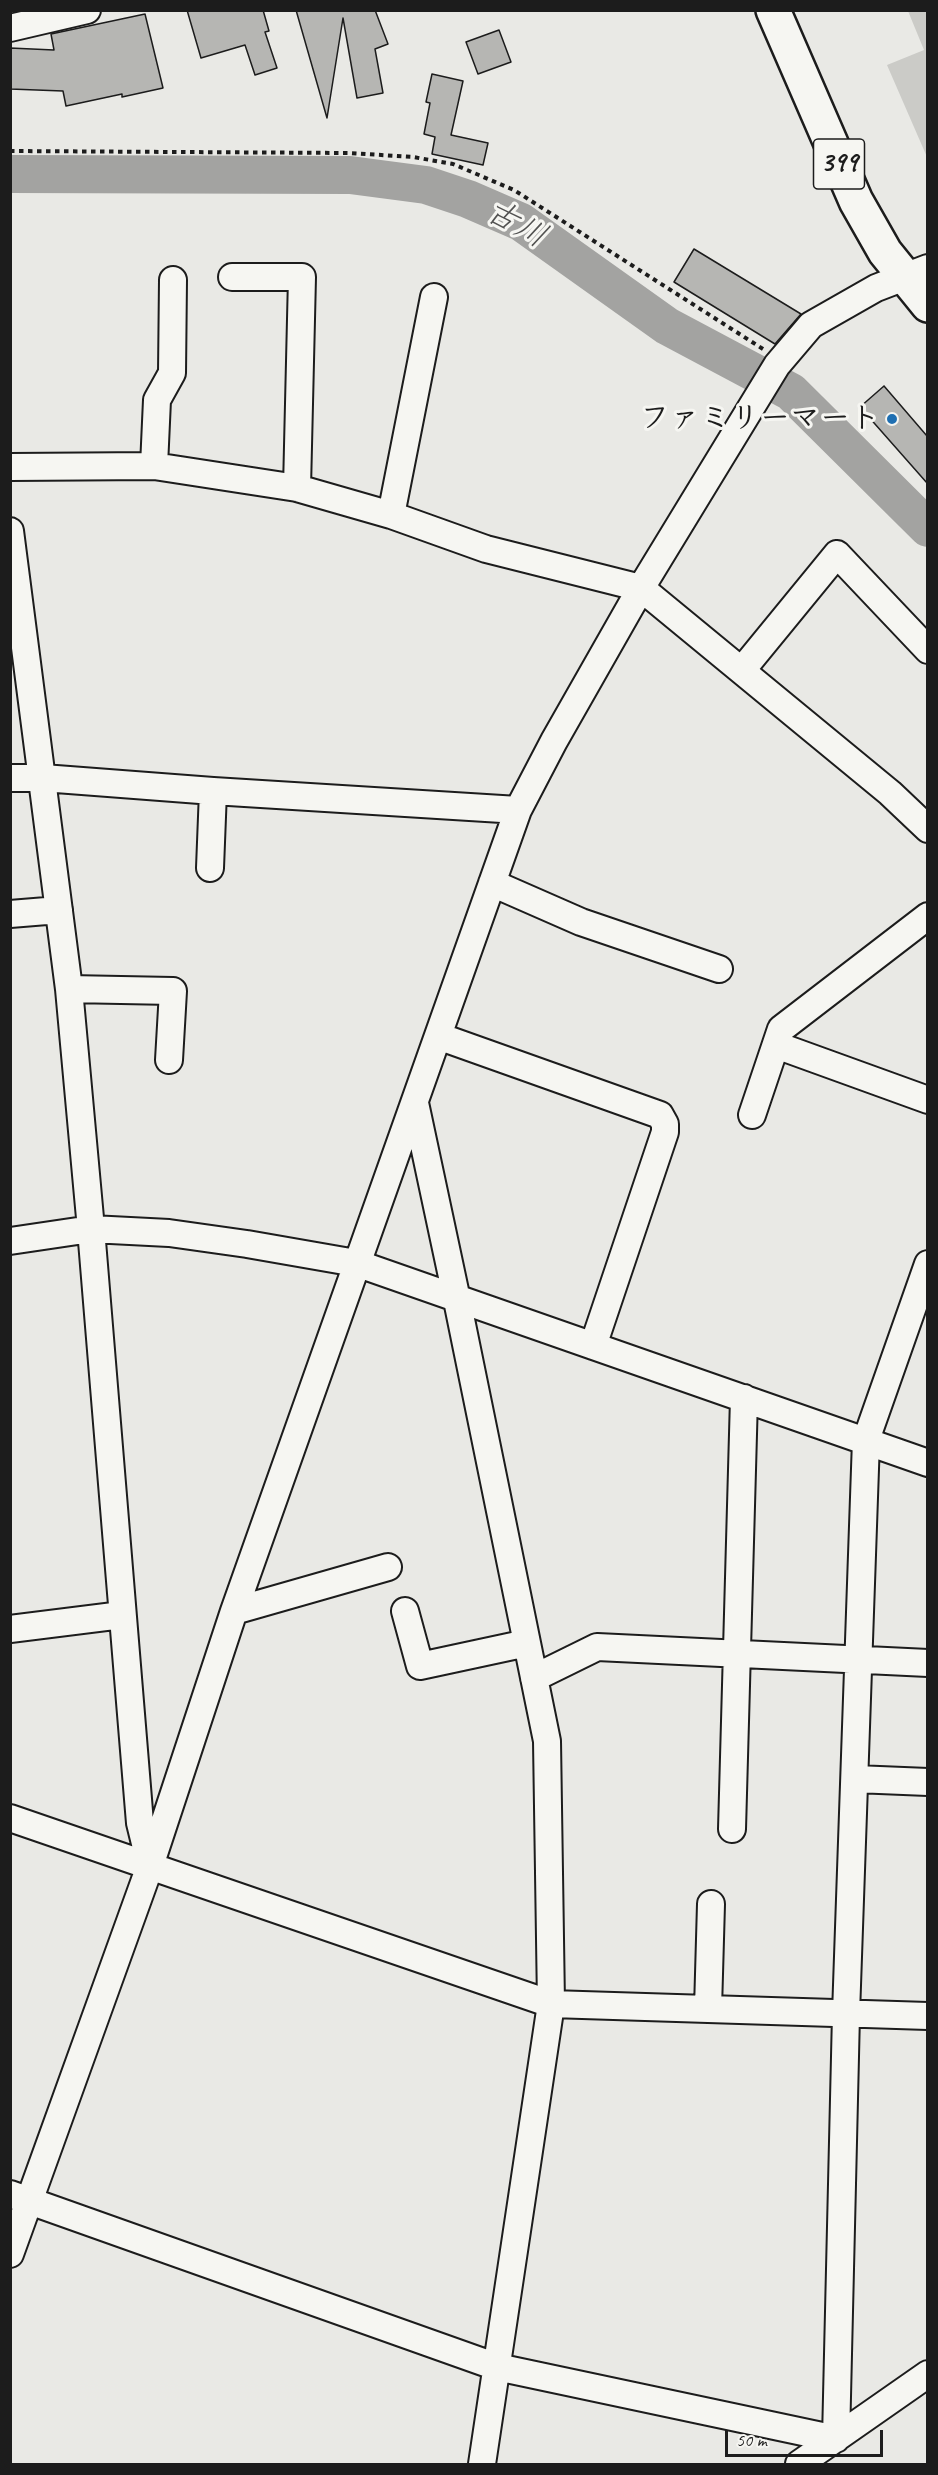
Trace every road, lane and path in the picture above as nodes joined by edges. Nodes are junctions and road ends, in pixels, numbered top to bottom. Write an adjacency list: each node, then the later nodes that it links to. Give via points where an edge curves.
1 (87, 10): 3 (street)
2 (773, 10): 5 (highway, 399, via 856,201 885,252)
3 (10, 28)
4 (10, 151): 10 (path, via 349,153 453,164 514,190)
5 (916, 272): 9 (highway, 399); 10 (street, via 876,288 810,325)
6 (232, 277): 13 (street, via 302,277)
7 (173, 280): 11 (street, via 172,373 157,400)
8 (434, 297): 14 (street)
9 (927, 305)
10 (779, 363): 16 (street)
11 (154, 466): 12 (street); 13 (street)
12 (10, 467)
13 (297, 488): 14 (street)
14 (391, 515): 16 (street, via 486,549)
15 (10, 531): 17 (street)
16 (641, 588): 19 (street); 23 (street)
17 (16, 614): 21 (street)
18 (927, 650): 19 (street, via 837,554)
19 (741, 670): 24 (street)
20 (10, 778): 21 (street)
21 (44, 778): 22 (street); 27 (street)
22 (213, 791): 23 (street); 25 (street)
23 (518, 810): 26 (street)
24 (927, 829)
25 (210, 868)
26 (492, 883): 30 (street, via 581,922); 32 (street)
27 (59, 910): 28 (street); 31 (street)
28 (10, 914)
29 (927, 916): 33 (street, via 781,1029)
30 (719, 969)
31 (69, 989): 34 (street, via 173,992); 38 (street)
32 (438, 1036): 36 (street); 43 (street, via 660,1115 665,1124)
33 (776, 1045): 35 (street); 37 (street)
34 (169, 1060)
35 (927, 1100)
36 (415, 1102): 40 (street); 42 (street)
37 (752, 1115)
38 (91, 1229): 39 (street); 40 (street, via 180,1235); 50 (street)
39 (10, 1241)
40 (356, 1263): 42 (street); 48 (street)
41 (927, 1264): 45 (street)
42 (457, 1300): 43 (street); 52 (street)
43 (593, 1346): 44 (street)
44 (744, 1398): 45 (street); 53 (street)
45 (866, 1440): 46 (street); 54 (street)
46 (927, 1463)
47 (388, 1567): 48 (street)
48 (234, 1611): 61 (street)
49 (405, 1611): 52 (street, via 420,1666)
50 (122, 1615): 51 (street); 61 (street, via 140,1823)
51 (10, 1629)
52 (527, 1643): 56 (street)
53 (736, 1654): 54 (street); 56 (street, via 597,1647); 60 (street)
54 (859, 1660): 55 (street); 57 (street)
55 (927, 1663)
56 (534, 1678): 63 (street, via 547,1741)
57 (855, 1779): 58 (street); 65 (street)
58 (927, 1782)
59 (10, 1818): 61 (street)
60 (732, 1829)
61 (150, 1866): 63 (street); 67 (street)
62 (711, 1904): 64 (street)
63 (551, 2004): 64 (street); 69 (street)
64 (708, 2010): 65 (street)
65 (846, 2014): 66 (street); 71 (street)
66 (927, 2016)
67 (20, 2198): 68 (street); 69 (street)
68 (10, 2254)
69 (497, 2367): 71 (street); 72 (street)
70 (927, 2374): 71 (street)
71 (836, 2452): 73 (street)
72 (482, 2464)
73 (798, 2464)

